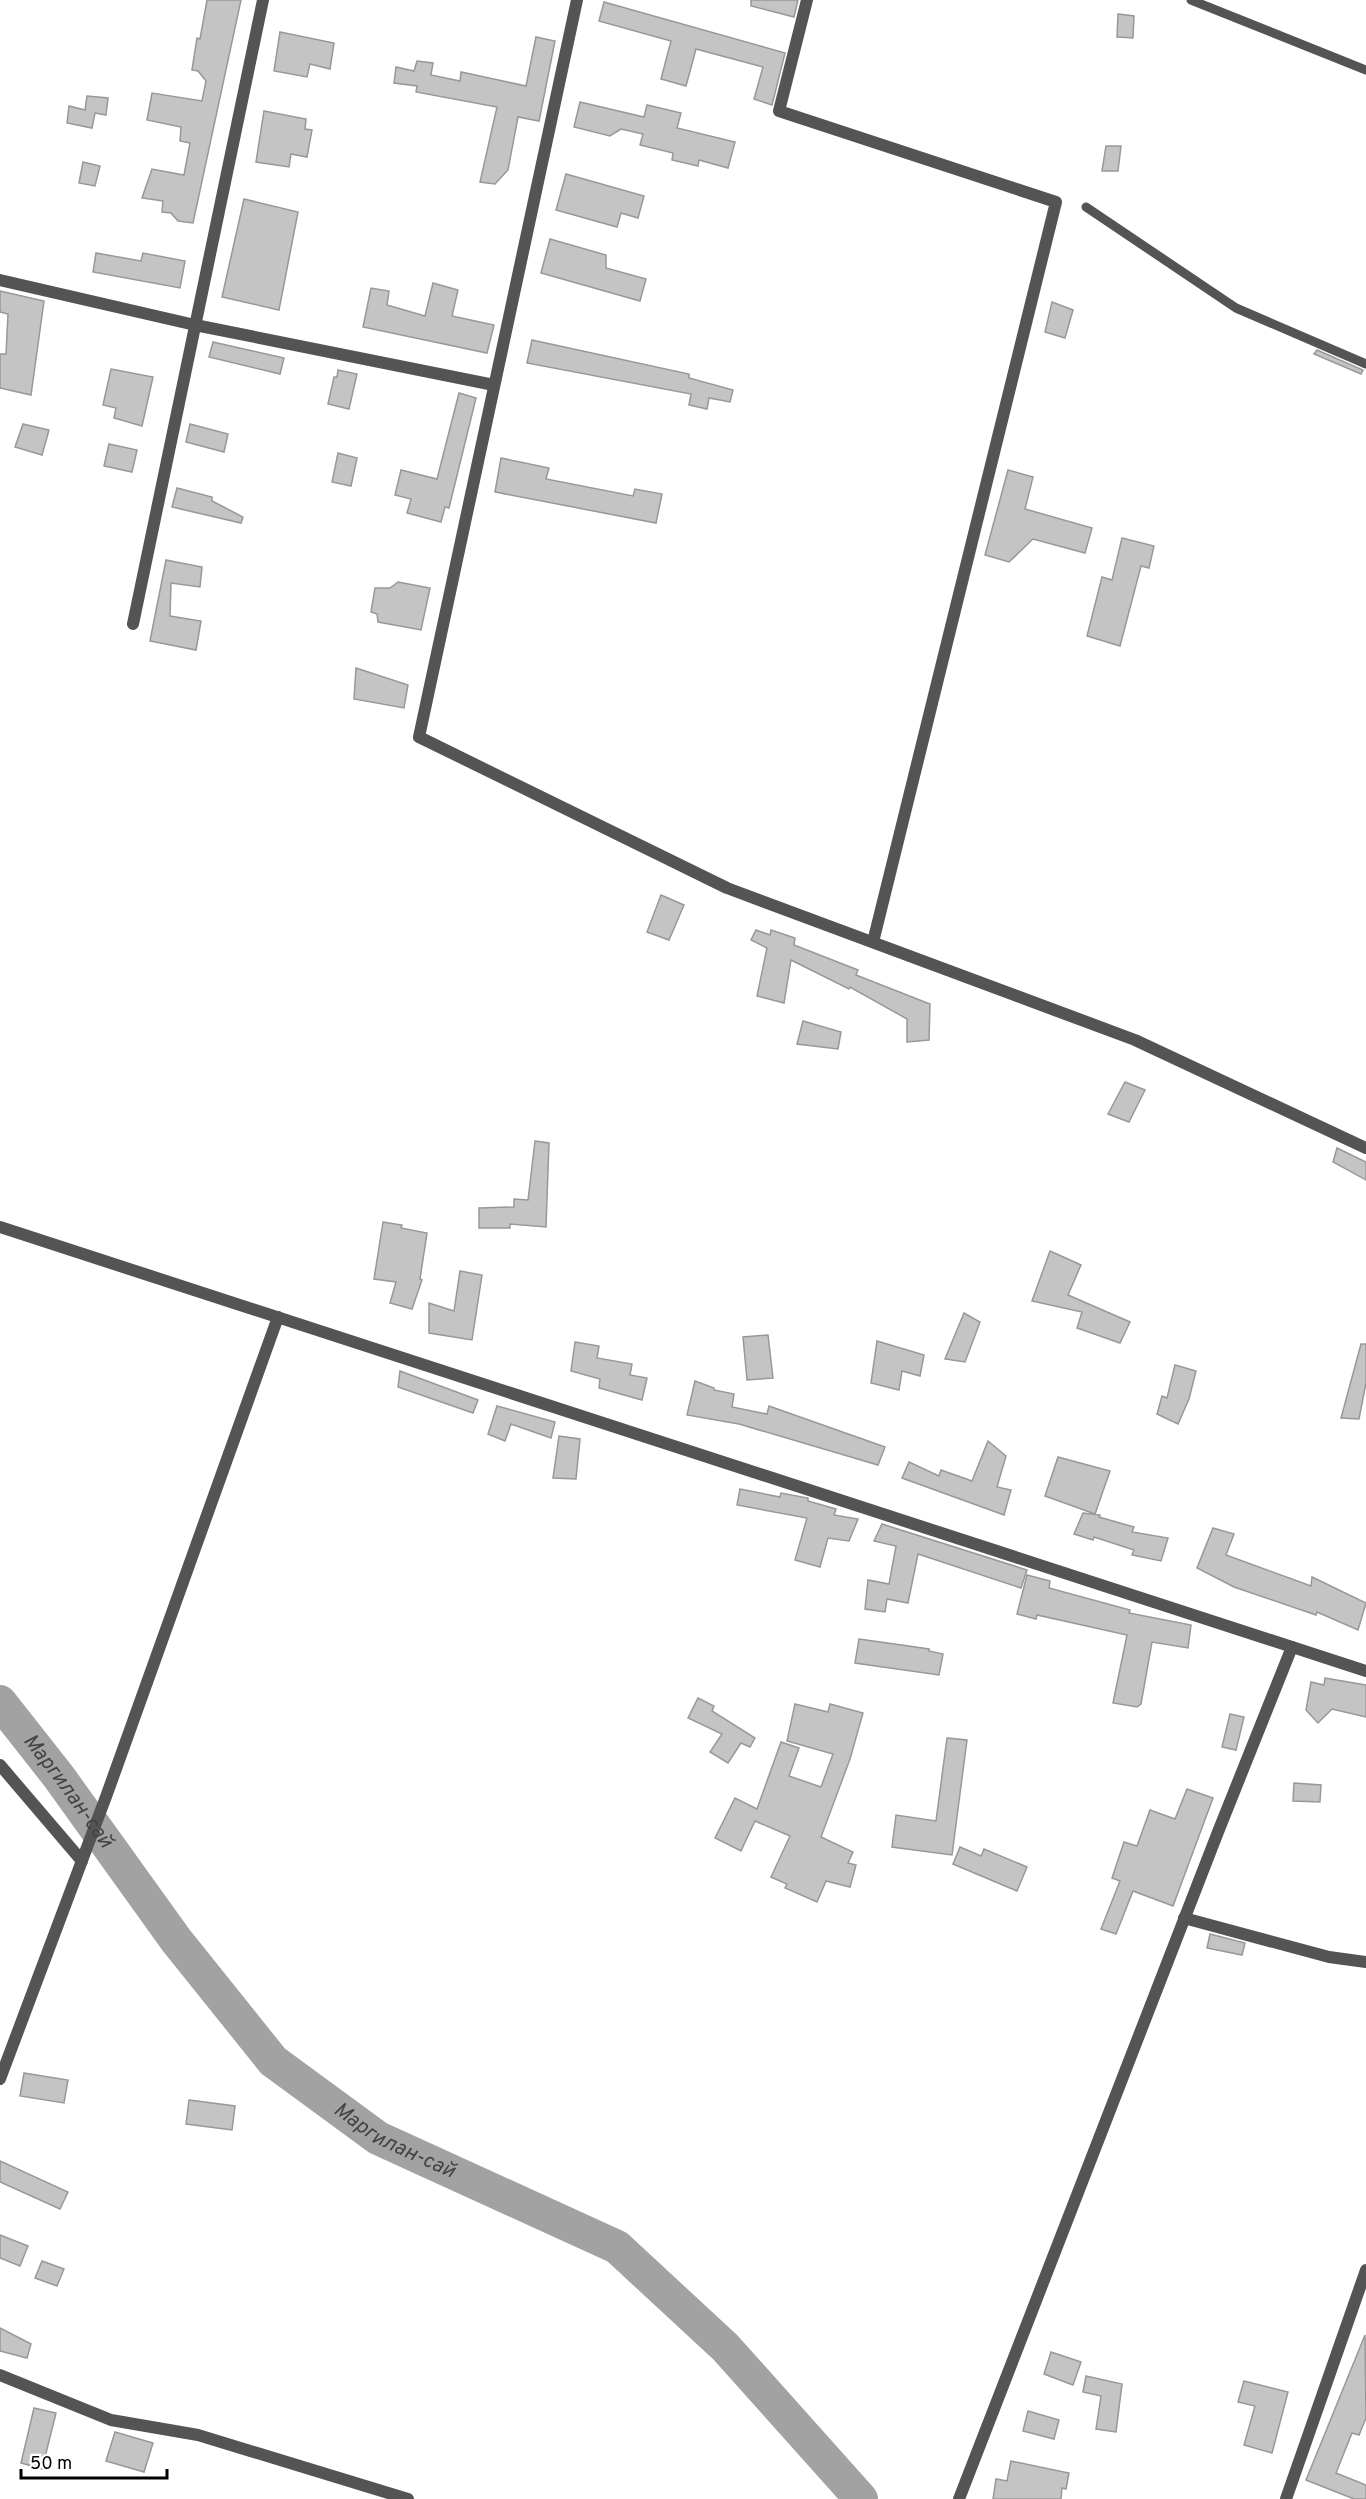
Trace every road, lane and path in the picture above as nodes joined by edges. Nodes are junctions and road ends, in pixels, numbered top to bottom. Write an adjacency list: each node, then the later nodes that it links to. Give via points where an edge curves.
1 (262, 0): 8 (street)
2 (577, 0): 10 (street)
3 (807, 0): 12 (street, via 779,111 1056,202)
4 (1191, 0): 5 (lane)
5 (1366, 70)
6 (1086, 207): 9 (lane, via 1236,308)
7 (0, 280): 8 (street)
8 (195, 325): 10 (street); 11 (street)
9 (1366, 364)
10 (494, 385): 12 (street, via 418,737 727,888)
11 (133, 624)
12 (873, 942): 13 (street, via 1135,1040)
13 (1366, 1148)
14 (0, 1227): 15 (street)
15 (278, 1317): 16 (street); 19 (street)
16 (1292, 1647): 17 (street); 20 (street)
17 (1366, 1671)
18 (0, 1765): 19 (street)
19 (82, 1861): 22 (street)
20 (1185, 1918): 21 (street); 26 (street)
21 (1366, 1962)
22 (0, 2079)
23 (1366, 2270): 27 (street)
24 (0, 2375): 25 (street, via 111,2420 198,2435)
25 (408, 2499)
26 (960, 2499)
27 (1286, 2499)

